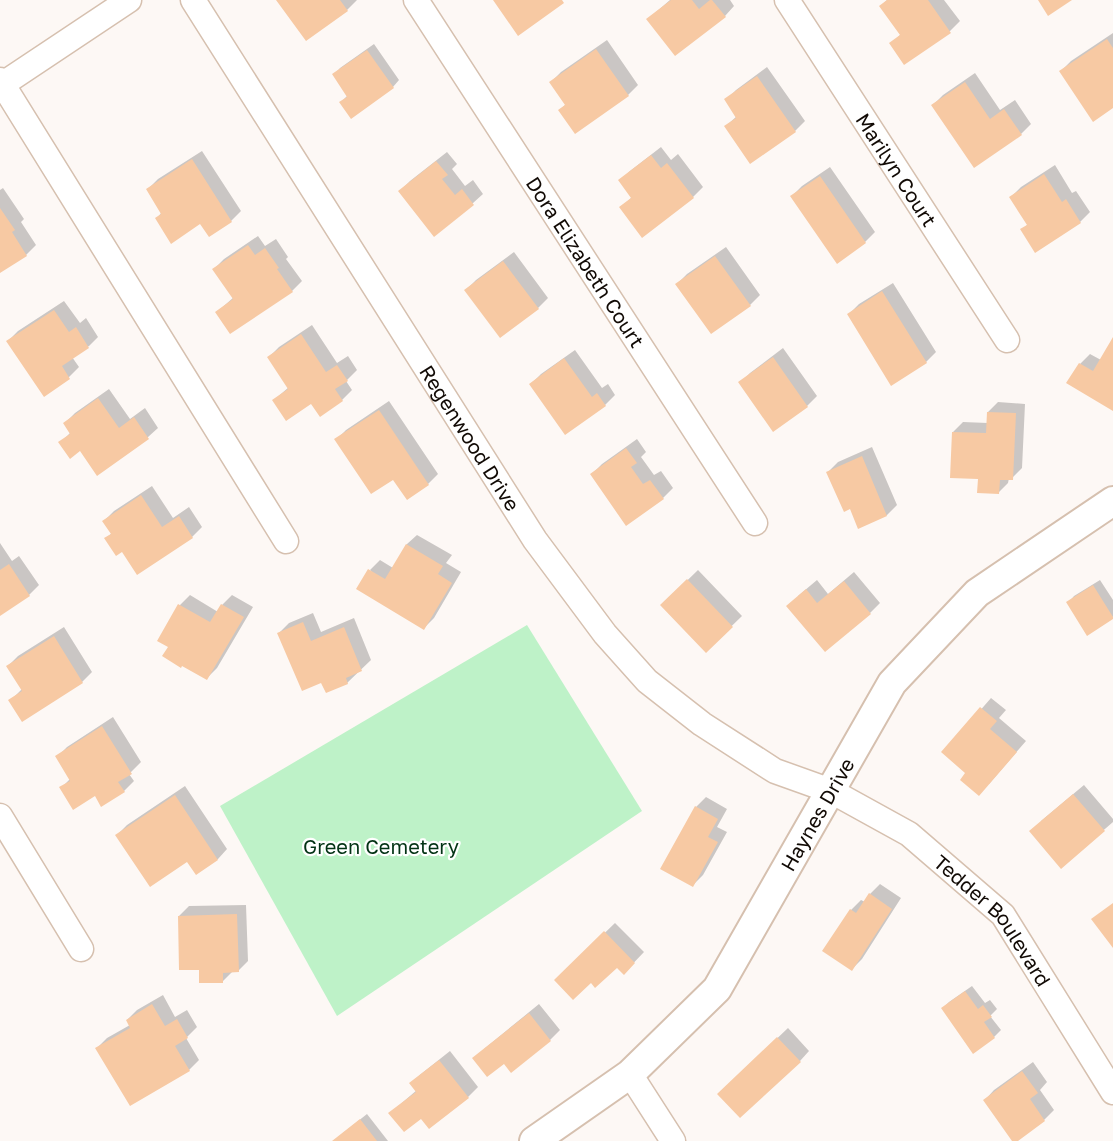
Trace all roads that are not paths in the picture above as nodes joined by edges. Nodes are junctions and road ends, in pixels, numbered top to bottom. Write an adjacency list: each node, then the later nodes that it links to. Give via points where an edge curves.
1 (129, 0): 5 (street)
2 (193, 0): 10 (street, Regenwood Drive, via 535,540 604,634 647,681 702,724 775,771)
3 (416, 0): 8 (street, Dora Elizabeth Court)
4 (787, 0): 6 (street, Marilyn Court)
5 (1, 84): 9 (street)
6 (1007, 340)
7 (1113, 501): 10 (street, Haynes Drive, via 977,593 892,683)
8 (755, 523)
9 (286, 541)
10 (831, 791): 13 (street, Haynes Drive, via 717,989); 14 (street, Tedder Boulevard, via 909,834 1003,915)
11 (0, 816): 12 (street)
12 (81, 949)
13 (630, 1074): 15 (street, Haynes Drive); 16 (street)
14 (1113, 1092)
15 (534, 1141)
16 (673, 1141)

